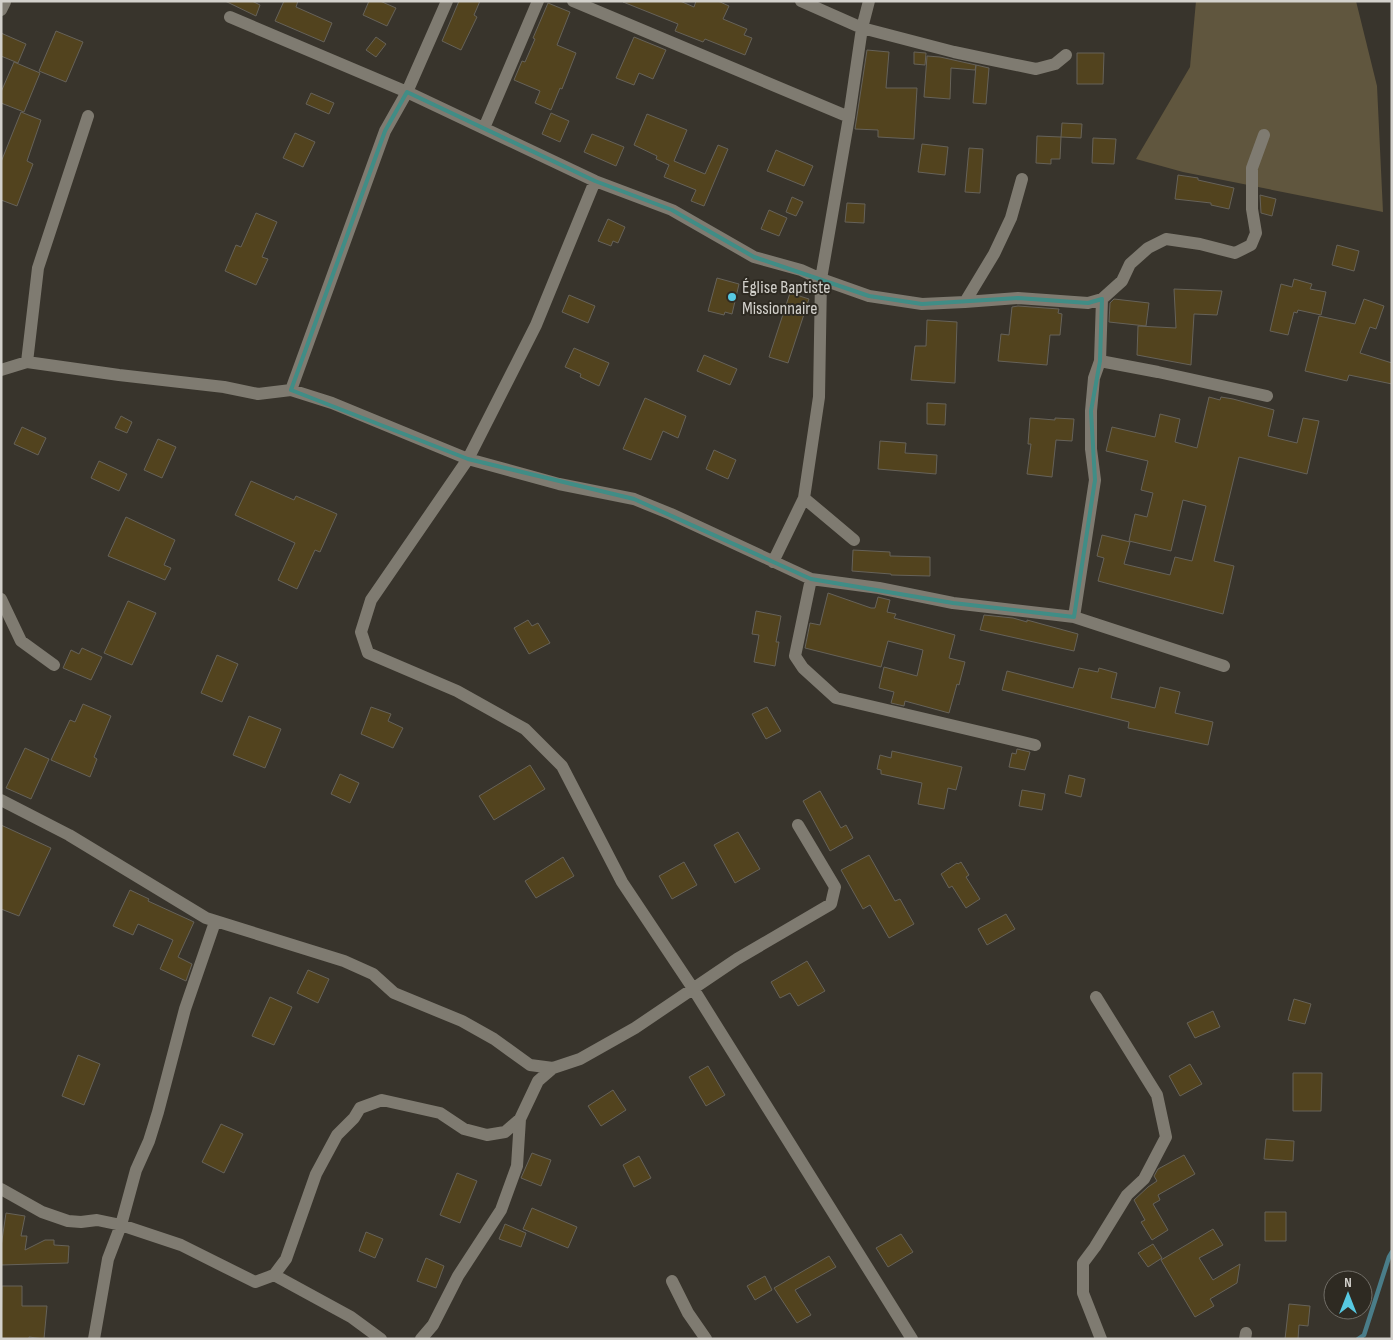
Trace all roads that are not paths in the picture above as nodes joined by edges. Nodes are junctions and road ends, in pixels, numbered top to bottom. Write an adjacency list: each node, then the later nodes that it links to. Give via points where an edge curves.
1 (447, 1): 9 (street)
2 (538, 1): 12 (street)
3 (573, 1): 11 (street)
4 (800, 1): 7 (street)
5 (869, 1): 7 (street)
6 (230, 16): 9 (street)
7 (862, 28): 8 (street, via 1036,69 1055,64); 11 (street)
8 (1066, 55)
9 (407, 92): 12 (street); 22 (street, via 384,131)
10 (88, 116): 20 (street, via 38,268)
11 (849, 117): 16 (street)
12 (484, 128): 15 (street)
13 (1264, 135): 17 (street, via 1252,168 1252,209 1256,233 1251,245 1235,253 1166,239 1148,248 1130,264 1122,281)
14 (1022, 178): 18 (street, via 1011,218)
15 (595, 181): 16 (street, via 672,210 754,257); 24 (street, via 536,325)
16 (821, 279): 18 (street, via 868,296 894,301 922,304); 25 (street, via 819,397)
17 (1102, 300): 18 (street, via 1088,303 1018,298); 19 (street)
18 (965, 302)
19 (1100, 361): 23 (street); 30 (street, via 1094,378 1091,411 1095,480)
20 (27, 362): 21 (street); 22 (street, via 258,394)
21 (1, 370)
22 (291, 390): 24 (street, via 332,403)
23 (1267, 396)
24 (468, 459): 27 (street, via 559,484 634,499); 37 (street, via 371,600 361,632 368,653 457,691 525,729 562,766 622,882)
25 (804, 498): 26 (street); 27 (street)
26 (854, 540)
27 (773, 562): 28 (street)
28 (811, 579): 30 (street, via 953,603); 33 (street, via 795,656 803,668 836,698)
29 (1, 599): 31 (street, via 21,641)
30 (1074, 617): 32 (street)
31 (54, 664)
32 (1224, 666)
33 (1035, 745)
34 (1, 800): 36 (street, via 69,835)
35 (798, 825): 37 (street, via 835,887 832,904 737,959)
36 (215, 922): 39 (street, via 351,964 373,974 394,993 462,1021 494,1039 530,1065); 42 (street, via 185,1009 158,1112 136,1170)
37 (694, 990): 39 (street, via 617,1039 580,1059); 49 (street)
38 (1096, 997): 50 (street, via 1157,1095 1166,1138 1144,1179 1127,1195 1083,1263 1083,1293)
39 (553, 1068): 40 (street, via 538,1081)
40 (520, 1119): 43 (street, via 505,1132 487,1135 464,1129 440,1113 392,1102 382,1100 360,1108 337,1134 316,1174 286,1259); 47 (street, via 517,1166 501,1210 458,1276 433,1325)
41 (1, 1189): 42 (street, via 42,1212 68,1221 97,1220)
42 (121, 1225): 43 (street, via 181,1245 255,1282); 45 (street, via 108,1259)
43 (274, 1275): 46 (street, via 351,1317)
44 (672, 1281): 48 (street)
45 (94, 1339)
46 (381, 1339)
47 (421, 1339)
48 (706, 1339)
49 (912, 1339)
50 (1101, 1339)

